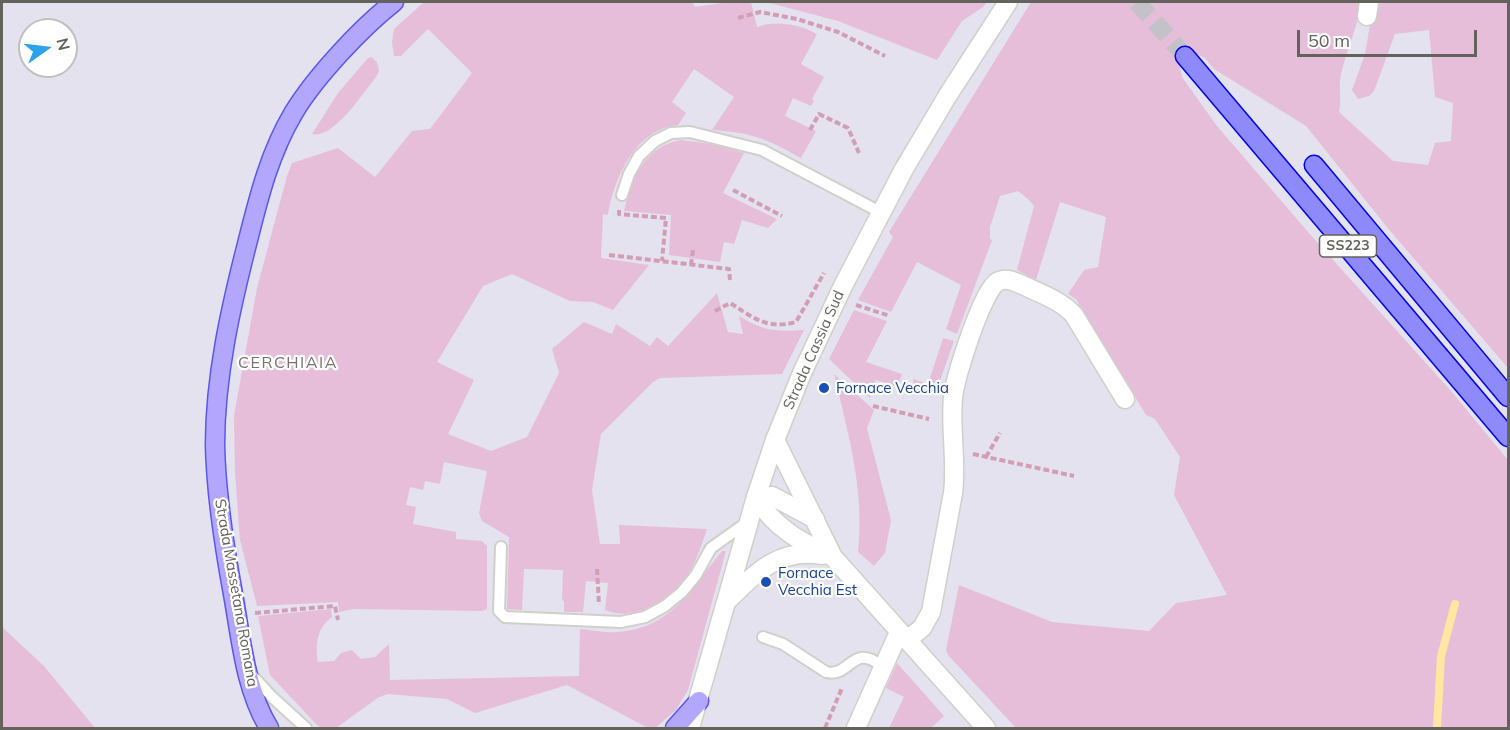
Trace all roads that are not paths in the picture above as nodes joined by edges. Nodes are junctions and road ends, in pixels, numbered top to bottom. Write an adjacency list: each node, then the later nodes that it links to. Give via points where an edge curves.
1 (394, 2): 20 (main road, Strada Massetana Romana, via 326,71 293,114 270,162 241,266 223,352 216,423 219,500)
2 (1008, 2): 6 (street, Strada Cassia Sud, via 926,130)
3 (1185, 56): 9 (highway, SS223)
4 (1314, 165): 7 (highway)
5 (622, 195): 6 (lane, via 639,156 655,141 670,134 690,132 762,150)
6 (880, 212): 10 (street, Strada Cassia Sud, via 818,337)
7 (1509, 398)
8 (1125, 399): 17 (street, via 1065,306 1008,280 991,288 954,391 955,474 931,612 922,628)
9 (1509, 437)
10 (775, 440): 11 (street, Strada Cassia Sud); 12 (street)
11 (756, 497): 12 (street, via 772,496); 13 (street, Strada Cassia Sud); 15 (street, via 777,524)
12 (815, 519): 15 (street)
13 (749, 521): 14 (lane, via 711,548 691,582 660,609 621,622 505,617 500,611); 16 (street, Strada Cassia Sud)
14 (501, 548)
15 (833, 557): 16 (street, via 801,554 776,561 754,574); 17 (street)
16 (727, 601): 21 (street, Strada Cassia Sud)
17 (903, 636): 19 (street); 27 (street)
18 (763, 637): 19 (lane, via 783,644 826,672 839,671 870,657)
19 (883, 667): 26 (street)
20 (248, 671): 22 (main road, Strada Massetana Romana); 23 (lane)
21 (699, 700): 24 (main road); 25 (street, Strada Cassia Sud)
22 (269, 729)
23 (306, 729)
24 (675, 729)
25 (690, 729)
26 (856, 729)
27 (986, 729)

